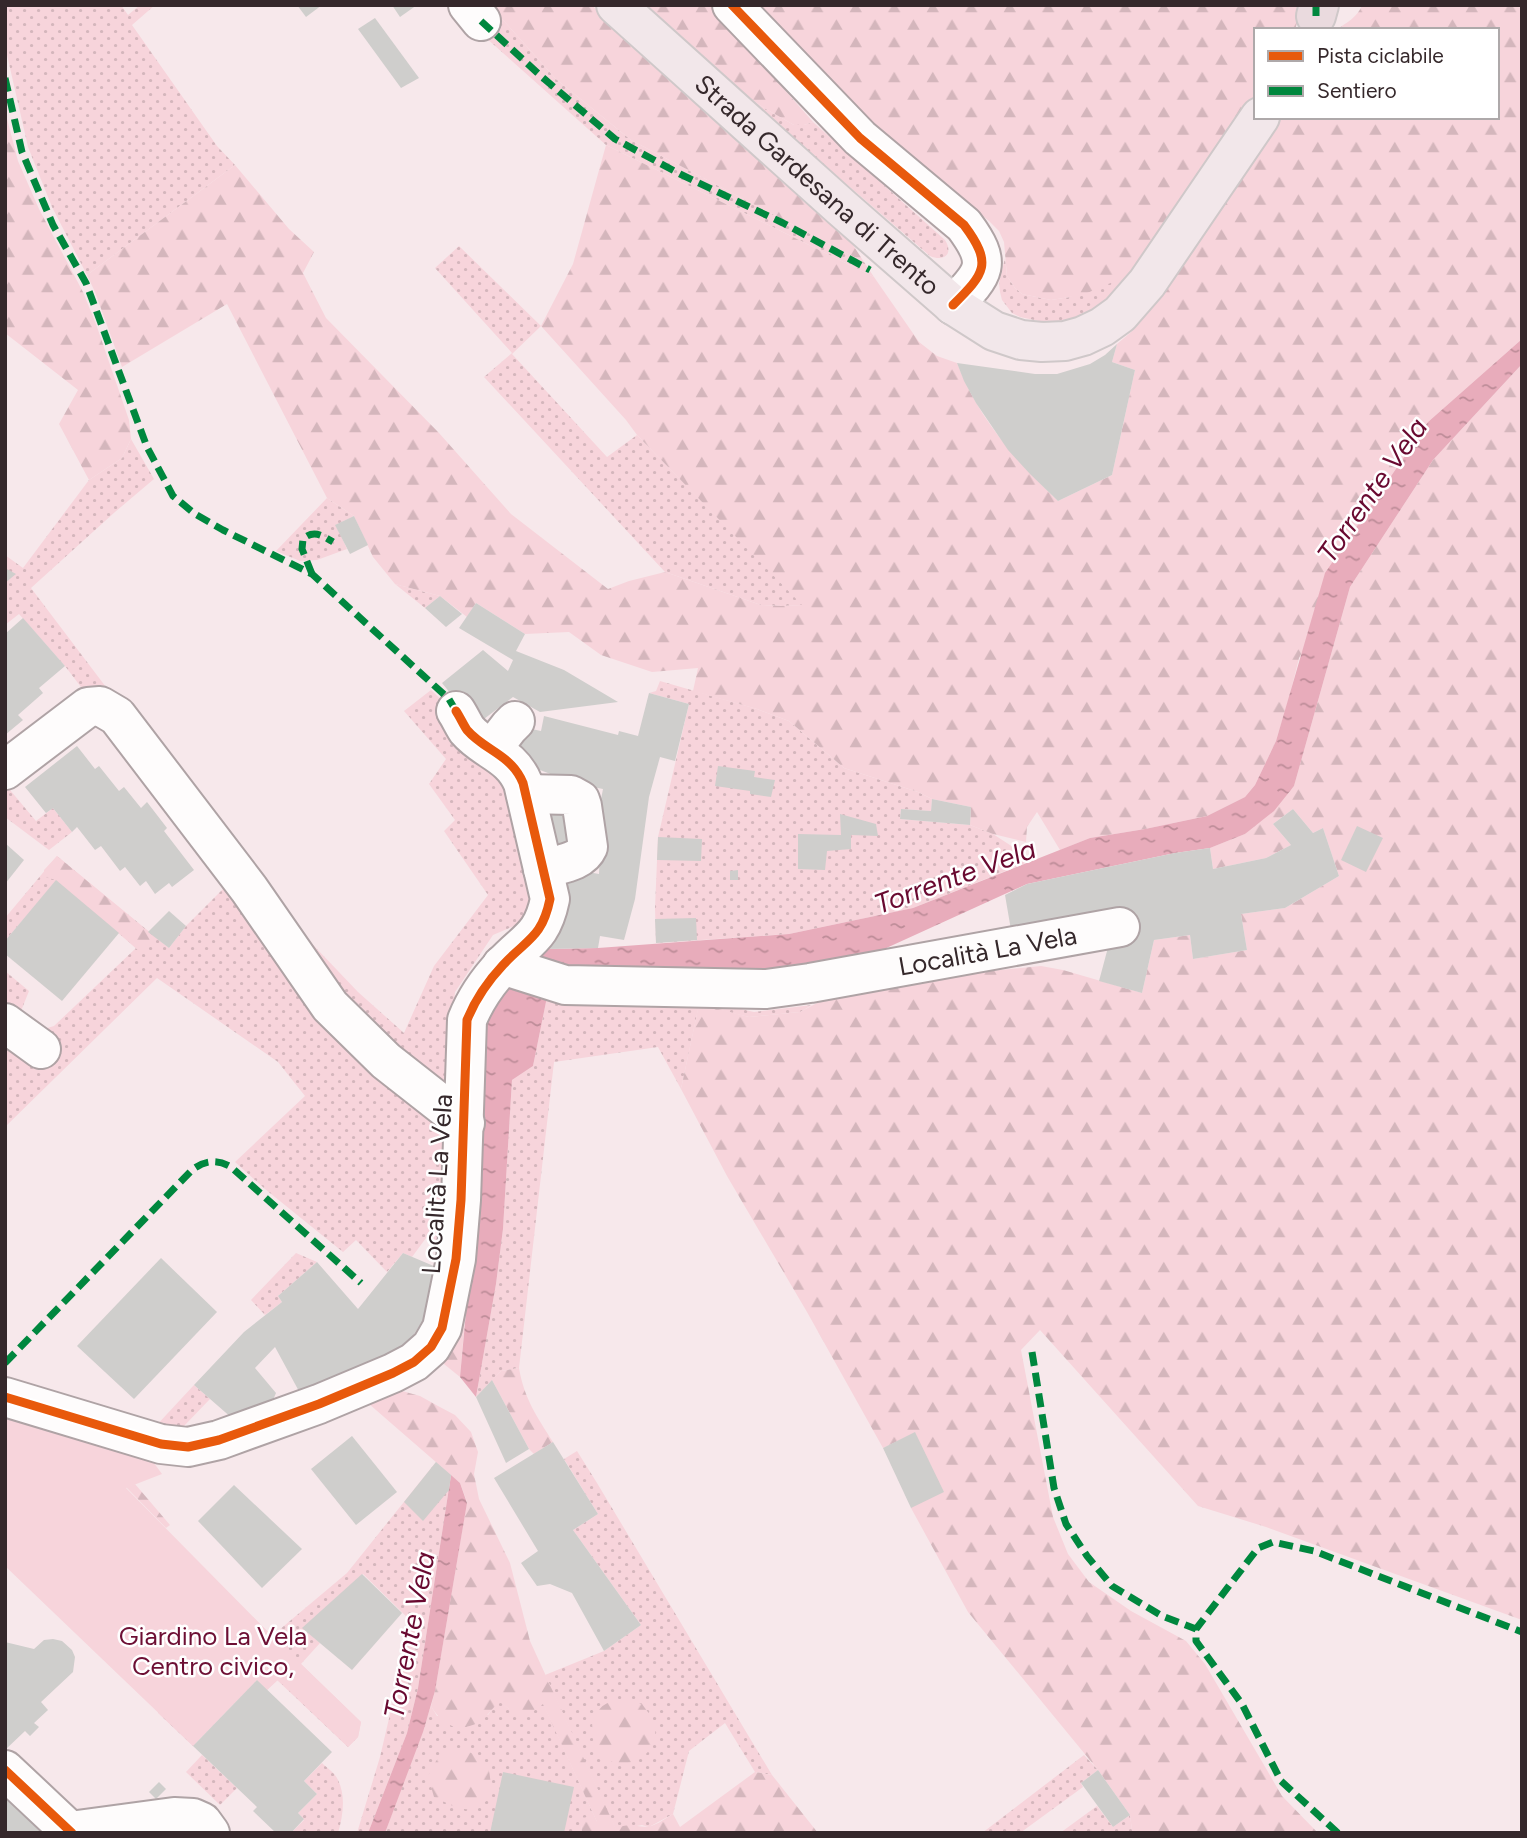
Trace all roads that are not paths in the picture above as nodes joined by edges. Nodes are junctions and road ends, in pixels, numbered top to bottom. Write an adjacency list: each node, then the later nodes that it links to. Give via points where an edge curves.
1 (616, 5): 4 (main road, Strada Gardesana di Trento)
2 (732, 5): 4 (street, via 860,138 964,225 981,250 983,262 973,285)
3 (1259, 119): 4 (main road, Strada Gardesana di Trento, via 1147,283 1102,327 1065,341 1021,340 994,331)
4 (953, 305)
5 (456, 711): 7 (street, Località La Vela, via 468,731 504,735 507,759 518,771)
6 (5, 770): 13 (street, Località La Vela, via 88,707 100,706 117,716 249,889 330,1006 386,1061)
7 (526, 794): 8 (street, Località La Vela); 8 (street, via 571,795 582,806 587,851)
8 (543, 869): 10 (street, Località La Vela, via 550,899 547,913)
9 (1120, 927): 10 (street, Località La Vela, via 766,989 565,985)
10 (511, 968): 13 (street, Località La Vela, via 489,981 467,1020)
11 (5, 1023): 12 (street)
12 (41, 1049)
13 (465, 1123): 14 (street, Località La Vela, via 456,1259 442,1328 431,1347 409,1365 319,1404 188,1447 160,1444)
14 (5, 1397)
15 (5, 1770): 16 (street)
16 (71, 1832): 17 (street, via 174,1817 202,1822)
17 (210, 1833)

